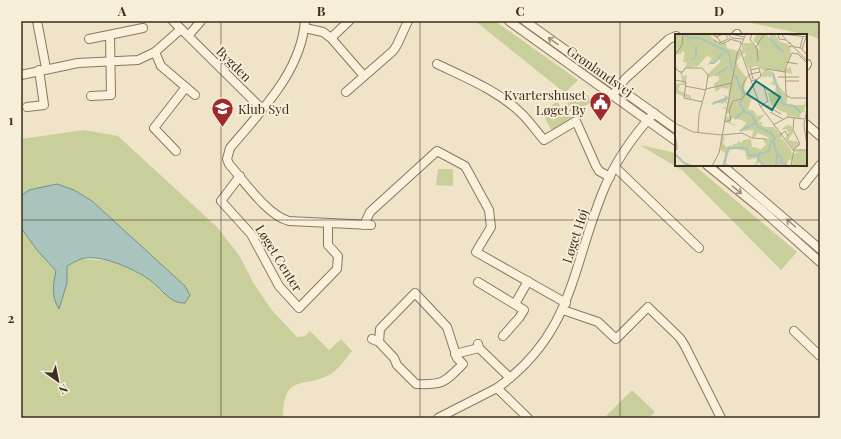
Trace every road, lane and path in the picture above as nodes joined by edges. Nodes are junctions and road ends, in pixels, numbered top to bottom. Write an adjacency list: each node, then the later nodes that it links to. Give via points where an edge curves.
1 (37, 21): 19 (street)
2 (173, 21): 10 (street, Bygden)
3 (201, 21): 12 (street)
4 (349, 21): 14 (street)
5 (408, 21): 21 (street, via 397,46)
6 (509, 21): 26 (street, Grønlandsvej)
7 (525, 21): 22 (street, Grønlandsvej, one-way to 7)
8 (305, 24): 14 (street, Løget Center); 29 (street, Løget Center, via 293,65)
9 (143, 28): 11 (street)
10 (181, 29): 12 (street, Bygden); 16 (street)
11 (110, 35): 15 (street); 17 (street)
12 (189, 36): 29 (street, Bygden)
13 (675, 36): 22 (street, via 669,39)
14 (331, 38): 21 (street, Løget Center)
15 (89, 39)
16 (155, 52): 17 (street, via 138,60); 23 (street, via 161,66)
17 (111, 62): 19 (street, via 78,63); 27 (street, via 111,95)
18 (437, 64): 42 (street, via 504,99 523,115 544,140 576,121 599,171)
19 (42, 69): 20 (street); 28 (street, via 44,105)
20 (21, 75)
21 (364, 76): 24 (street)
22 (619, 87): 26 (street); 30 (street, Grønlandsvej)
23 (186, 88): 25 (street); 36 (street, via 154,128)
24 (346, 92)
25 (195, 95)
26 (613, 95): 31 (street, Grønlandsvej)
27 (91, 96)
28 (27, 107)
29 (262, 109): 41 (street, Løget Center, via 228,153 229,164)
30 (654, 113): 31 (street, Løget Høj); 33 (street, Grønlandsvej)
31 (648, 120): 35 (street, Grønlandsvej); 40 (street, Løget Høj)
32 (807, 125): 34 (street)
33 (675, 128)
34 (820, 136)
35 (675, 140)
36 (176, 151)
37 (820, 165): 43 (street)
38 (708, 166): 47 (street, one-way to 47)
39 (723, 166): 46 (street, one-way to 39)
40 (615, 167): 42 (street, Løget Høj); 45 (street)
41 (240, 176): 44 (street, Løget Center, via 281,219); 44 (street, Løget Center, via 221,201 251,234 279,286 299,308 337,269 338,256 328,245)
42 (610, 177): 51 (street, Løget Høj)
43 (804, 185)
44 (328, 223): 48 (street, Løget Center, via 368,225 370,212 437,152 465,166 489,210 491,227 476,252)
45 (699, 248)
46 (820, 249)
47 (820, 262)
48 (528, 281): 50 (street); 51 (street)
49 (478, 282): 50 (street)
50 (515, 304): 53 (street, via 524,310)
51 (564, 306): 56 (street, Løget Høj, via 543,344); 60 (street, via 598,322 616,339 648,307 680,338)
52 (794, 331): 55 (street)
53 (503, 336)
54 (455, 354): 54 (street, via 463,364 446,381 435,385 416,384 376,341 380,329 415,293 447,327); 56 (street, via 478,346)
55 (820, 356)
56 (510, 378): 57 (street, Løget Høj)
57 (497, 388): 58 (street, Løget Høj); 59 (street)
58 (438, 418)
59 (528, 418)
60 (721, 418)

